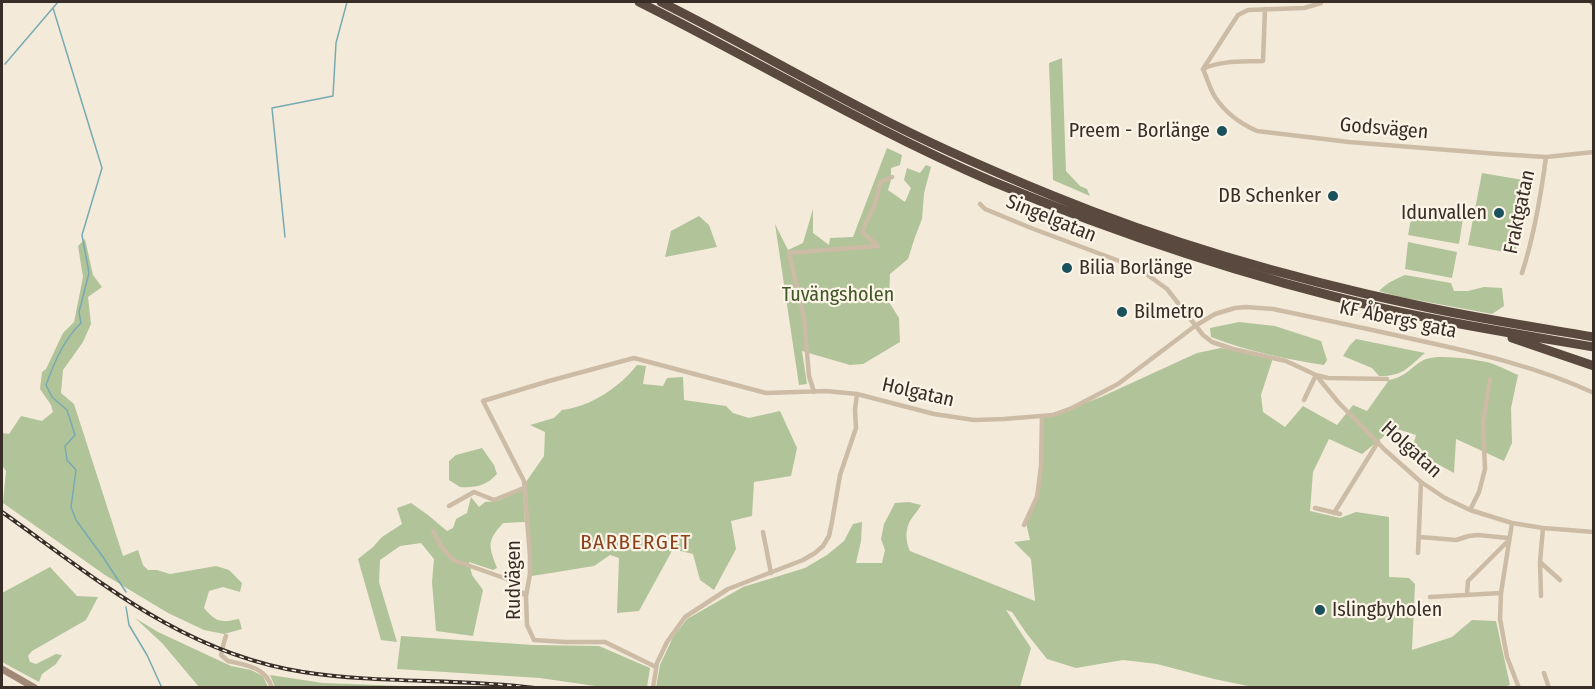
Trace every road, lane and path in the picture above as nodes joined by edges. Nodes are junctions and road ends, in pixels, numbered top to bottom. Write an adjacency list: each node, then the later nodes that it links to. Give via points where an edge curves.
1 (639, 2): 12 (highway, via 896,136 1051,205 1266,279)
2 (661, 2): 13 (highway, via 930,142 1117,220 1327,284 1428,308)
3 (1320, 3): 4 (street, via 1304,8)
4 (1265, 9): 5 (street, via 1238,15); 5 (street, via 1263,61 1214,64)
5 (1203, 69): 7 (street, Godsvägen, via 1215,96 1229,113 1257,131)
6 (1593, 152): 7 (street, Godsvägen)
7 (1546, 157): 10 (street, Fraktgatan)
8 (892, 177): 19 (street, via 880,182 862,232 878,246 789,253 804,317)
9 (980, 204): 11 (street, Singelgatan, via 1031,228 1138,268 1167,289)
10 (1522, 273)
11 (1195, 326): 16 (street, Holgatan, via 1217,344 1286,361); 20 (street, KF Åbergs gata, via 1235,308 1273,309 1498,359); 24 (street, Holgatan, via 1113,388 1072,408)
12 (1478, 327): 14 (highway); 15 (highway)
13 (1593, 337)
14 (1593, 347)
15 (1593, 366)
16 (1316, 375): 17 (street, Holgatan); 22 (street); 25 (street, Holgatan)
17 (1387, 379)
18 (1490, 379): 30 (street, via 1483,423 1485,469)
19 (814, 392): 21 (street, Holgatan); 23 (street, Holgatan, via 766,393 634,358)
20 (1593, 393)
21 (857, 394): 24 (street, Holgatan, via 959,418); 43 (street, via 856,428 840,475 829,536 815,554)
22 (1304, 400)
23 (483, 401): 27 (street, Rudvägen)
24 (1042, 416): 34 (street, via 1037,497)
25 (1378, 442): 26 (street, Holgatan); 31 (street)
26 (1421, 482): 30 (street, Holgatan); 39 (street)
27 (524, 488): 28 (street, via 494,500 474,492); 47 (street, Rudvägen, via 530,556)
28 (449, 506)
29 (1314, 508): 31 (street)
30 (1470, 510): 33 (street, Holgatan)
31 (1334, 513): 32 (street)
32 (1340, 514)
33 (1512, 523): 35 (street, Holgatan); 40 (street)
34 (1024, 525)
35 (1543, 528): 38 (street, Holgatan); 42 (street)
36 (433, 531): 47 (street, via 453,560 507,579)
37 (763, 532): 43 (street)
38 (1593, 532)
39 (1420, 537): 40 (street, via 1456,540 1478,535); 41 (street)
40 (1508, 540): 45 (street); 46 (street, via 1468,581)
41 (1418, 553)
42 (1540, 561): 44 (street); 48 (street)
43 (771, 573): 51 (street, via 728,589 685,617 667,642)
44 (1560, 580)
45 (1501, 593): 46 (street); 57 (street, via 1500,619 1507,657)
46 (1467, 594): 49 (street)
47 (526, 596): 51 (street, Rudvägen, via 527,625 534,640 605,642)
48 (1541, 596)
49 (1430, 597)
50 (226, 636): 55 (street, via 223,658 263,672)
51 (656, 667): 56 (street)
52 (2, 669): 54 (street)
53 (1544, 673): 58 (street)
54 (34, 687)
55 (272, 687)
56 (653, 687)
57 (1519, 687)
58 (1549, 687)

